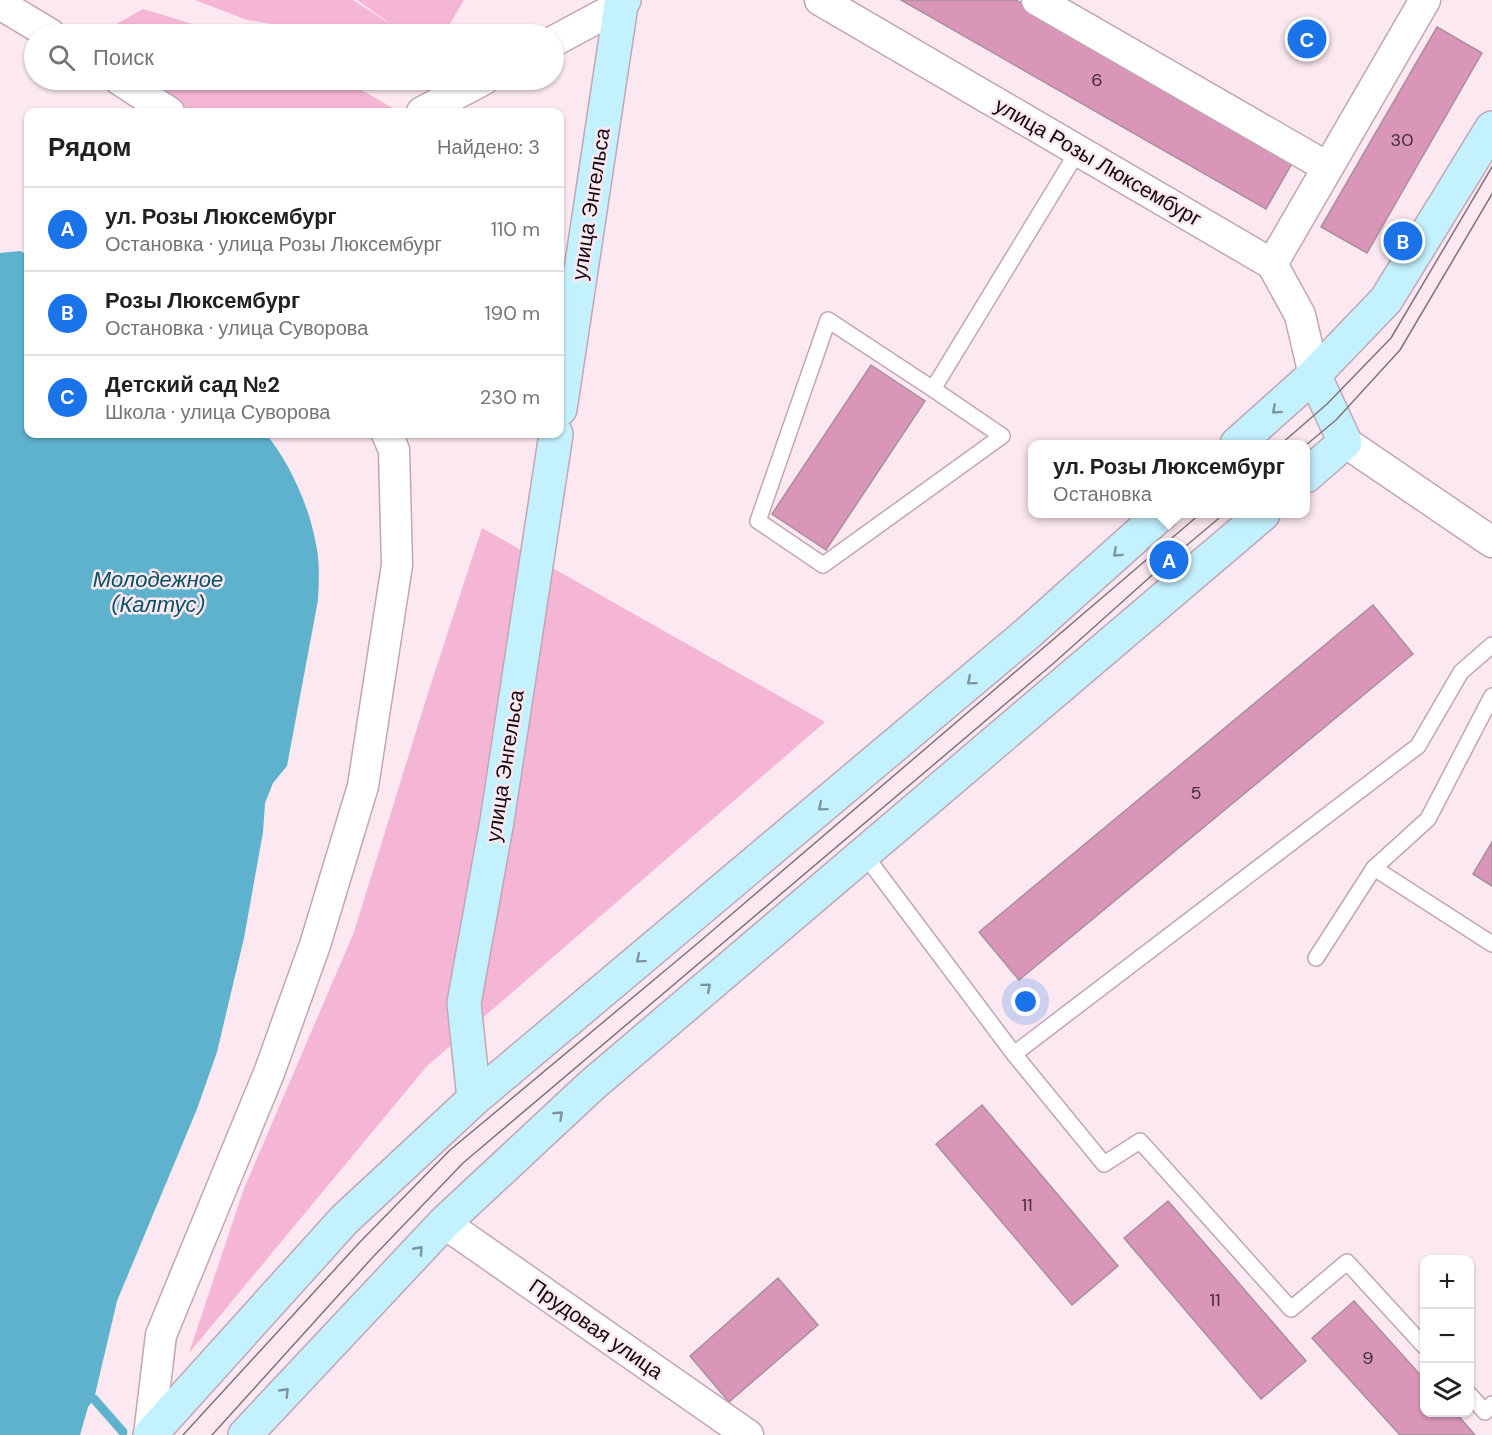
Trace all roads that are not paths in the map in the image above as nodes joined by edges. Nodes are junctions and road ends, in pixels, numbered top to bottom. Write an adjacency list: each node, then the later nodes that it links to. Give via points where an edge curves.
1 (820, 0): 13 (street, улица Розы Люксембург)
2 (1037, 0): 14 (street)
3 (1425, 0): 14 (street)
4 (622, 2): 7 (street); 17 (main road, улица Энгельса)
5 (0, 4): 6 (street)
6 (33, 24)
7 (564, 35)
8 (135, 90): 10 (street)
9 (468, 90): 11 (street)
10 (163, 108)
11 (440, 108)
12 (1492, 128): 16 (main road, via 1386,300)
13 (1078, 151): 15 (street, улица Розы Люксембург); 18 (lane)
14 (1327, 167): 15 (street)
15 (1272, 264): 16 (street, via 1300,315)
16 (1314, 375): 21 (main road, one-way to 21); 22 (main road)
17 (564, 383)
18 (933, 389): 18 (lane, via 1002,436 823,565 758,521 828,320)
19 (389, 438): 39 (street, via 394,450 397,565 363,786 315,945 269,1073 161,1335)
20 (555, 438): 34 (main road, улица Энгельса, via 497,820 464,1003)
21 (1241, 440)
22 (1345, 442): 23 (main road); 26 (street)
23 (1310, 472)
24 (1155, 518): 34 (main road, one-way to 34, via 1028,633)
25 (1257, 518): 29 (main road)
26 (1492, 542)
27 (1492, 645): 33 (lane, via 1461,672 1418,746)
28 (1492, 696): 30 (lane, via 1428,819)
29 (864, 854): 33 (lane); 35 (main road, one-way to 29, via 592,1085)
30 (1374, 868): 31 (lane); 32 (lane)
31 (1492, 944)
32 (1316, 958)
33 (1014, 1054): 36 (lane, via 1104,1164 1140,1141 1291,1309 1347,1262)
34 (474, 1099): 39 (main road, via 344,1220)
35 (444, 1223): 40 (main road, one-way to 35); 41 (street, Прудовая улица)
36 (1420, 1341)
37 (1474, 1400): 38 (lane, via 1485,1412)
38 (1492, 1404)
39 (150, 1435)
40 (245, 1435)
41 (748, 1435)

